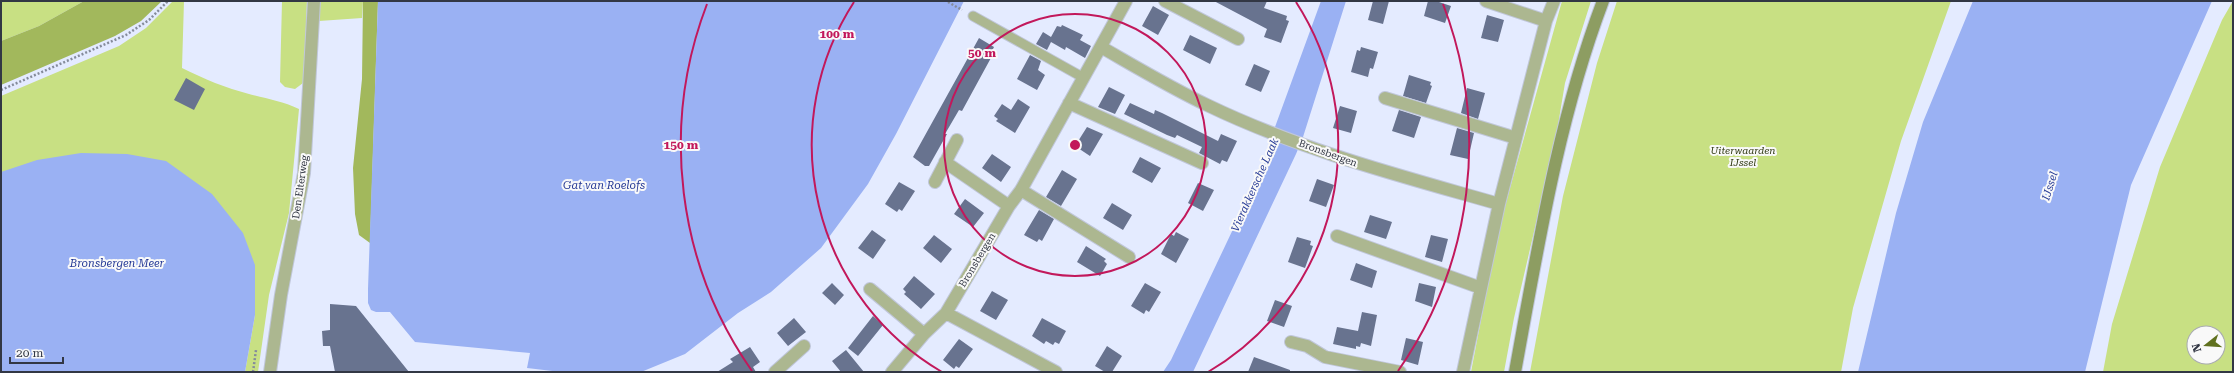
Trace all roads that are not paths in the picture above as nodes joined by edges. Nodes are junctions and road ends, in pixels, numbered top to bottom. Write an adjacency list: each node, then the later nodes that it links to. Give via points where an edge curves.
1 (314, 1): 30 (street, Den Elterweg, via 304,173 281,295)
2 (1126, 1): 10 (street, Bronsbergen)
3 (1165, 1): 9 (street)
4 (1486, 1): 8 (street)
5 (1554, 1): 8 (street)
6 (1603, 1): 36 (street, via 1588,40 1543,216)
7 (973, 16): 11 (lane)
8 (1546, 21): 14 (street)
9 (1238, 39)
10 (1101, 47): 11 (street, Bronsbergen); 20 (street, Bronsbergen, via 1207,105 1266,130 1343,160)
11 (1084, 78): 13 (street, Bronsbergen)
12 (1385, 98): 14 (street)
13 (1069, 103): 17 (street); 19 (street, Bronsbergen)
14 (1516, 138): 20 (street)
15 (957, 140): 16 (street)
16 (945, 162): 18 (street); 21 (street)
17 (1202, 163)
18 (935, 182)
19 (1021, 190): 21 (street, Bronsbergen); 23 (street)
20 (1499, 204): 24 (street)
21 (1009, 206): 26 (street, Bronsbergen)
22 (1337, 236): 24 (street)
23 (1129, 257)
24 (1481, 288): 35 (street)
25 (870, 289): 27 (street)
26 (946, 313): 27 (street, Bronsbergen); 33 (street)
27 (924, 334): 32 (street, Bronsbergen)
28 (1291, 342): 34 (street, via 1307,346 1325,357)
29 (804, 346): 31 (street)
30 (270, 372)
31 (775, 372)
32 (892, 372)
33 (1056, 372)
34 (1400, 372)
35 (1463, 372)
36 (1515, 372)

